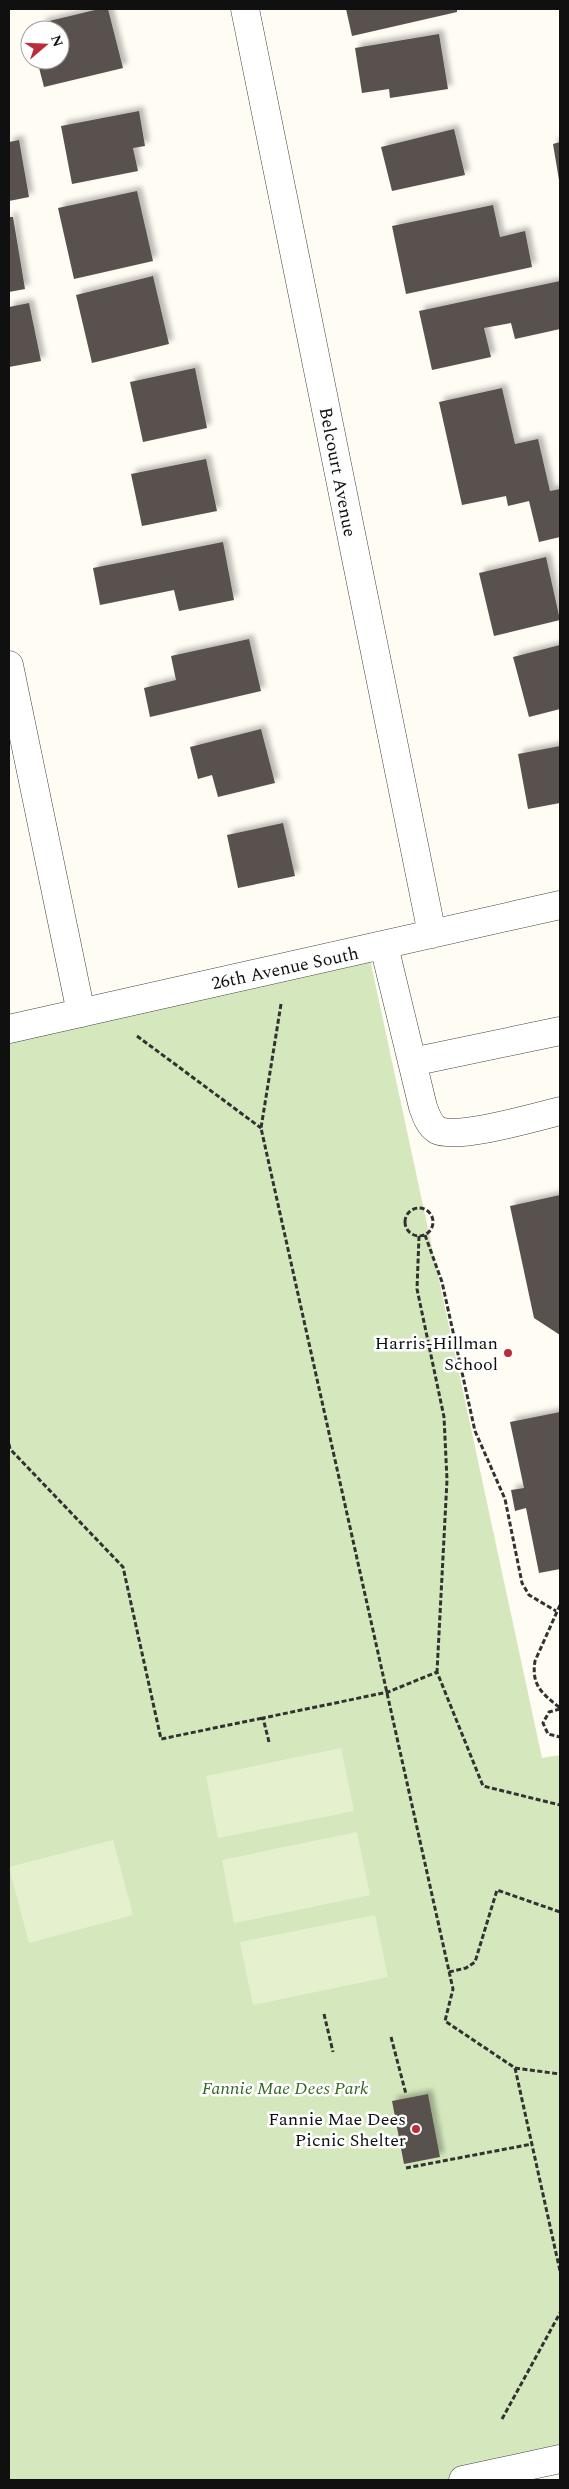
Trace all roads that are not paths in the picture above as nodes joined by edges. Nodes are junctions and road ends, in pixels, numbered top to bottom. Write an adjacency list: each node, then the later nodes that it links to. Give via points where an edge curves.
1 (245, 9): 4 (street, Belcourt Avenue)
2 (9, 665): 6 (street)
3 (560, 905): 4 (street, 26th Avenue South)
4 (432, 934): 5 (street, 26th Avenue South)
5 (384, 946): 6 (street, 26th Avenue South); 9 (street)
6 (81, 1014): 7 (street, 26th Avenue South)
7 (9, 1029)
8 (560, 1031): 9 (street)
9 (412, 1062): 10 (street, via 423,1107 436,1129 457,1134)
10 (560, 1111)
11 (560, 2459): 12 (street)
12 (463, 2480)

